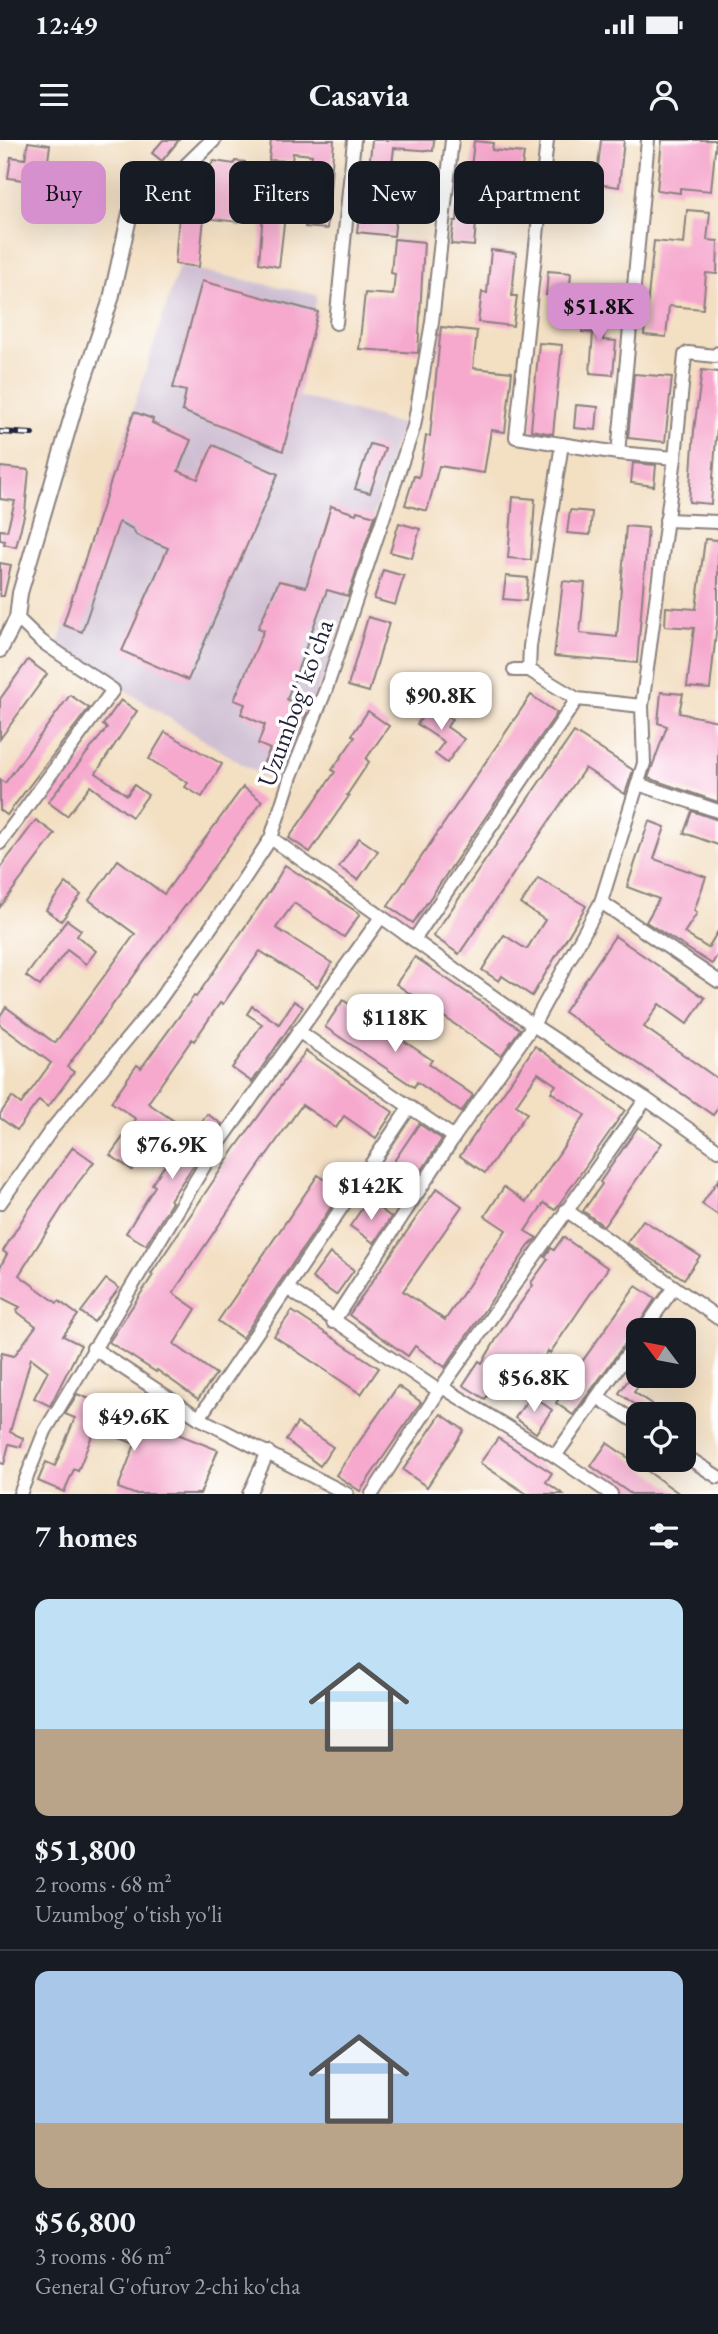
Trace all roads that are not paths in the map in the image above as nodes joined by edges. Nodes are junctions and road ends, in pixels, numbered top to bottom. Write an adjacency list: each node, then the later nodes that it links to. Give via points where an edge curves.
1 (213, 140): 13 (street, via 130,213 111,299 75,405 20,593)
2 (354, 140): 6 (street)
3 (452, 140): 21 (street, Uzumbog' ko'cha, via 432,322 414,426)
4 (547, 140): 8 (street, via 516,437)
5 (648, 140): 9 (street)
6 (336, 323)
7 (718, 353): 10 (street, via 685,355)
8 (562, 444): 9 (street); 16 (street)
9 (618, 453): 10 (street)
10 (674, 458): 11 (street)
11 (666, 520): 12 (street); 18 (street)
12 (718, 522)
13 (17, 618): 14 (street); 22 (street, via 41,641 113,690)
14 (0, 650)
15 (514, 670): 16 (street)
16 (529, 670): 17 (street)
17 (577, 699): 18 (street); 25 (street)
18 (642, 706): 19 (street, via 644,762)
19 (638, 784): 20 (street); 23 (street)
20 (718, 811)
21 (271, 838): 24 (street); 33 (street, Uzumbog' ko'cha, via 157,1003 52,1129)
22 (0, 843)
23 (601, 902): 26 (street); 27 (street)
24 (381, 917): 25 (street); 28 (street)
25 (414, 940): 27 (street)
26 (718, 979)
27 (533, 1025): 29 (street); 31 (street)
28 (298, 1031): 30 (street); 40 (street, via 212,1153)
29 (646, 1099): 32 (street); 34 (street)
30 (409, 1108): 31 (street); 36 (street)
31 (454, 1137): 39 (street)
32 (718, 1150)
33 (0, 1203)
34 (566, 1210): 35 (street); 42 (street)
35 (674, 1287): 37 (street); 38 (street)
36 (287, 1288): 39 (street); 45 (street)
37 (652, 1318)
38 (718, 1318)
39 (333, 1322): 42 (street)
40 (93, 1348): 45 (street); 50 (street, via 45,1431)
41 (626, 1356): 43 (street)
42 (441, 1389): 47 (street); 53 (street)
43 (597, 1397): 44 (street); 47 (street)
44 (626, 1416)
45 (199, 1418): 46 (street)
46 (268, 1452): 51 (street); 52 (street)
47 (555, 1456): 54 (street)
48 (696, 1463): 49 (street)
49 (718, 1477)
50 (20, 1494)
51 (248, 1494)
52 (347, 1494)
53 (372, 1494)
54 (611, 1494)

